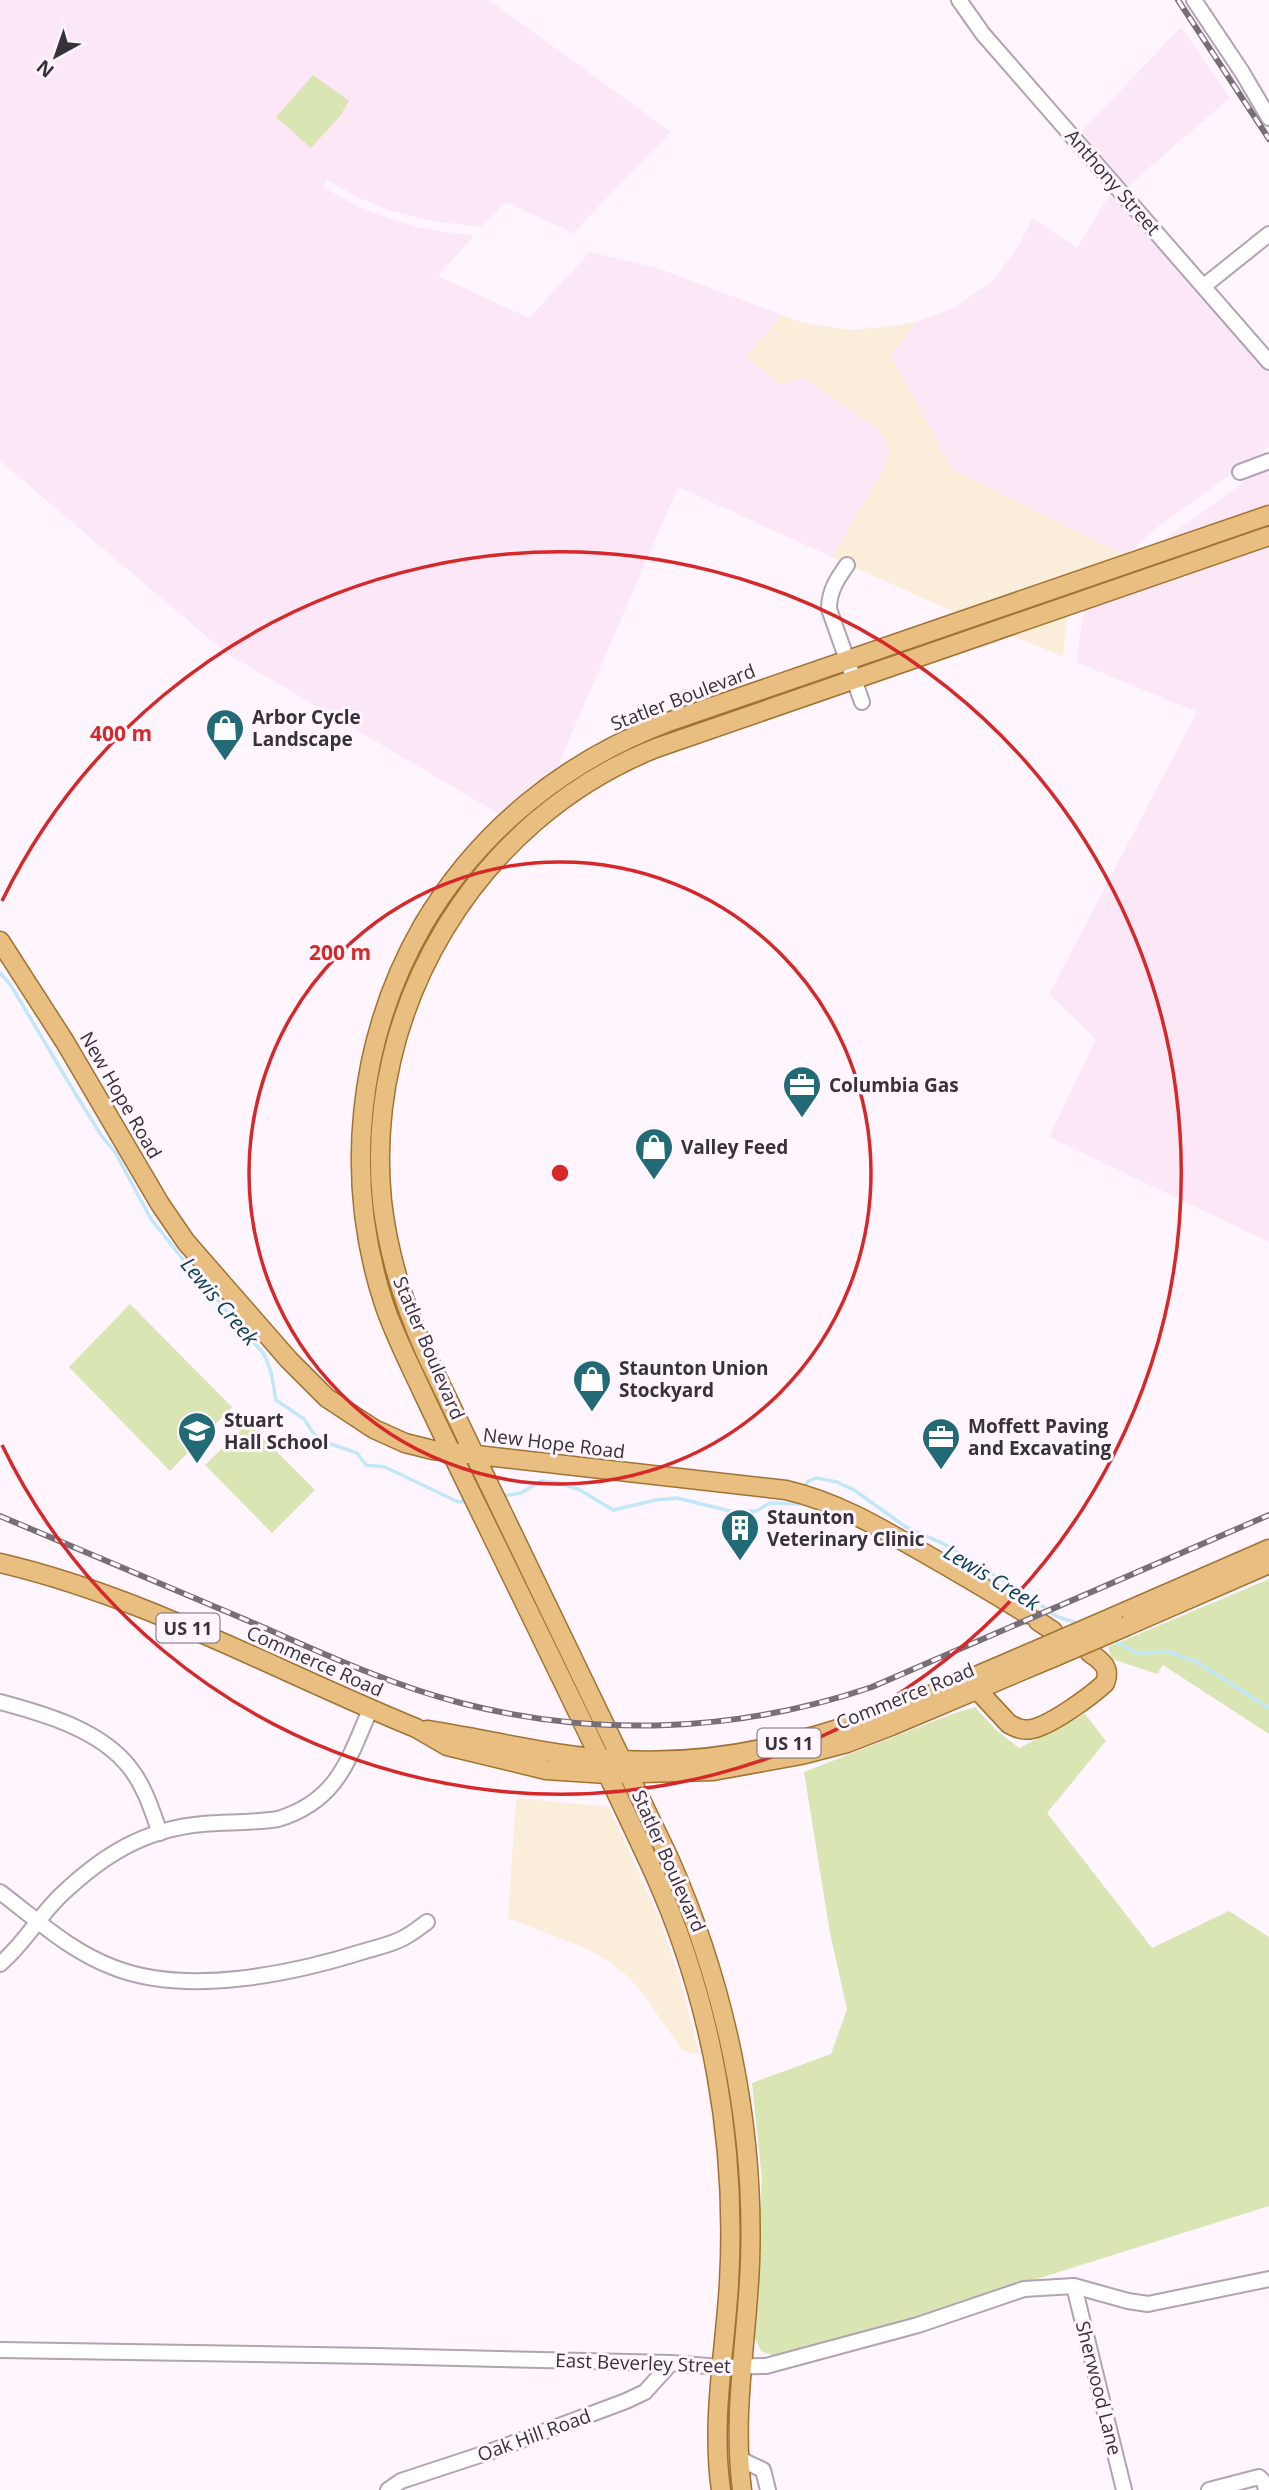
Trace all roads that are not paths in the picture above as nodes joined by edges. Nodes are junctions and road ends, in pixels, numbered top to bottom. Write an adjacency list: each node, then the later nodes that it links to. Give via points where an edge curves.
1 (958, 0): 5 (street, Anthony Street)
2 (1194, 0): 3 (street)
3 (1269, 118)
4 (1269, 234): 5 (street)
5 (1204, 286): 6 (street, Anthony Street)
6 (1269, 362)
7 (1269, 461): 8 (street)
8 (1240, 472)
9 (1269, 515): 12 (main road, Statler Boulevard)
10 (1269, 537): 13 (main road, Statler Boulevard)
11 (847, 565): 12 (street, via 829,597 829,609)
12 (847, 660): 13 (street); 16 (main road, Statler Boulevard, via 654,727 575,767 522,807 484,844 420,931 390,995 373,1053 363,1112 361,1175 378,1284)
13 (855, 679): 14 (street); 19 (main road, Statler Boulevard, via 656,748 591,780 544,814 499,856 456,910 426,961 405,1011 388,1077 381,1137 382,1203 406,1307)
14 (862, 702)
15 (0, 941): 17 (main road, New Hope Road, via 186,1242 315,1387 357,1420)
16 (433, 1415): 17 (main road, via 423,1433); 18 (main road, Statler Boulevard)
17 (408, 1444): 18 (main road, New Hope Road)
18 (452, 1452): 19 (main road, New Hope Road); 31 (main road, Statler Boulevard)
19 (478, 1462): 20 (main road, New Hope Road); 21 (main road, Statler Boulevard)
20 (511, 1466): 21 (main road, via 496,1484); 25 (main road, New Hope Road, via 802,1494 869,1521)
21 (495, 1496): 32 (main road, Statler Boulevard)
22 (1269, 1549): 26 (main road, Commerce Road / US 11)
23 (0, 1563): 30 (main road, Commerce Road / US 11, via 113,1597)
24 (1269, 1564): 26 (main road, Commerce Road / US 11)
25 (1039, 1622)
26 (1120, 1622): 28 (main road, Commerce Road / US 11, bridge)
27 (1090, 1653): 28 (main road, via 1106,1667 1105,1683 1033,1729 1009,1724)
28 (973, 1685): 32 (main road, Commerce Road / US 11, via 891,1727 801,1755 713,1771)
29 (0, 1702): 33 (street, via 90,1735 120,1758 141,1785)
30 (370, 1710): 31 (main road, Commerce Road / US 11, via 416,1728); 33 (street, via 340,1776 307,1808 264,1822 202,1824)
31 (603, 1766): 32 (main road, Commerce Road / US 11); 43 (main road, Statler Boulevard, via 679,1934 715,2064 727,2146 731,2232)
32 (626, 1767): 42 (main road, Statler Boulevard, via 694,1917 736,2070 750,2211)
33 (160, 1833): 35 (street, via 117,1849 88,1870 57,1898)
34 (0, 1892): 35 (street)
35 (40, 1922): 36 (street, via 96,1961 139,1976 182,1980 266,1974 343,1958 404,1939); 37 (street)
36 (427, 1922)
37 (0, 1964)
38 (1269, 2279): 39 (street, East Beverley Street, via 1149,2304)
39 (1074, 2286): 42 (street, East Beverley Street, via 1024,2289 779,2364); 49 (street, Sherwood Lane)
40 (0, 2350): 41 (street, East Beverley Street)
41 (671, 2363): 43 (street, East Beverley Street); 45 (street, Oak Hill Road, via 645,2392 626,2401 401,2481)
42 (741, 2365): 43 (street, East Beverley Street); 44 (main road, Statler Boulevard)
43 (720, 2367): 46 (main road, Statler Boulevard, via 717,2434)
44 (738, 2455): 47 (main road, Statler Boulevard); 48 (street, via 763,2470)
45 (388, 2490)
46 (721, 2490)
47 (742, 2490)
48 (768, 2490)
49 (1124, 2490)
50 (1209, 2490): 51 (street, via 1259,2477)
51 (1266, 2490)

